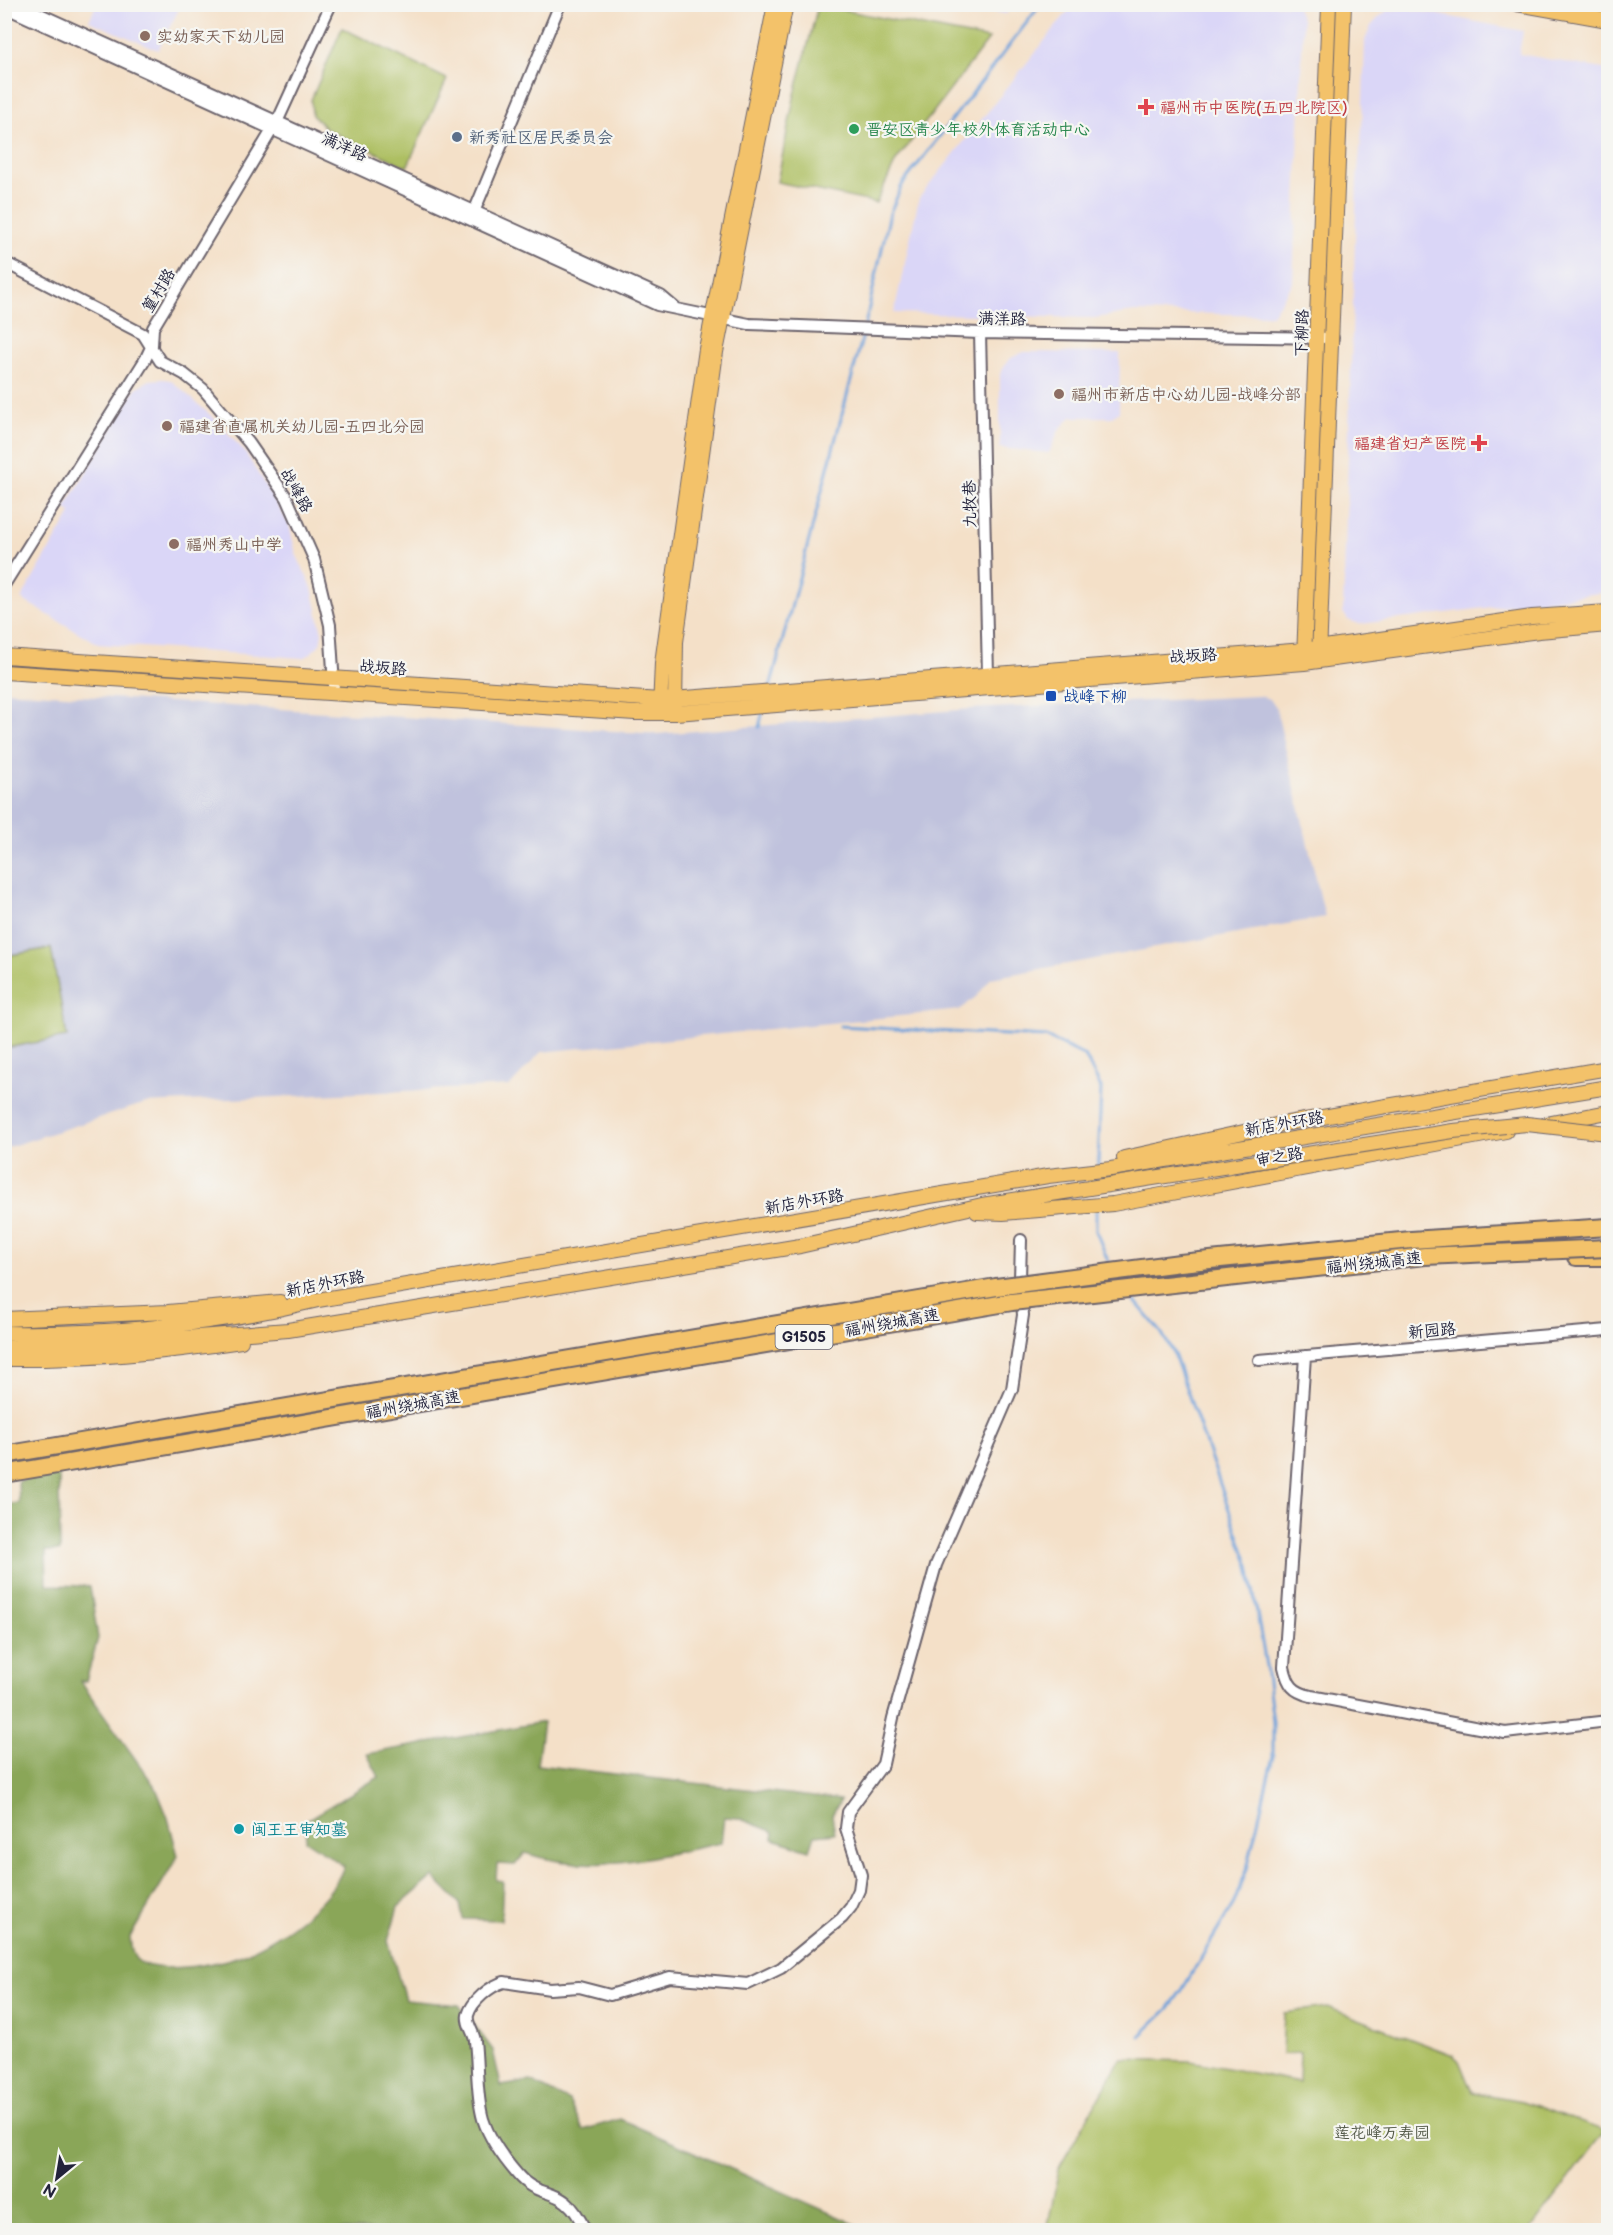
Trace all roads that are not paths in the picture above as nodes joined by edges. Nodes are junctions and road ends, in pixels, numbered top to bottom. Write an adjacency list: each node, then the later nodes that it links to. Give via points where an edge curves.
1 (18, 4): 11 (street, 满洋路)
2 (331, 4): 11 (street, 篁村路)
3 (560, 4): 12 (street)
4 (775, 4): 15 (main road)
5 (786, 4): 15 (main road)
6 (1329, 4): 17 (main road, 下柳路)
7 (1344, 4): 18 (main road, 下柳路)
8 (1517, 4): 10 (main road)
9 (4, 7): 11 (street, 满洋路)
10 (1608, 20)
11 (275, 125): 12 (street, 满洋路); 14 (street, 满洋路, via 657,304); 19 (street, 篁村路, via 153,328)
12 (474, 212): 14 (street, 满洋路, via 661,296)
13 (4, 262): 19 (street, 战峰路, via 144,334)
14 (674, 308): 15 (street, 满洋路)
15 (717, 317): 16 (street, 满洋路, via 749,324); 30 (main road, via 676,642); 31 (main road, via 664,651)
16 (980, 333): 17 (street, 满洋路); 27 (street, 九牧巷)
17 (1318, 337): 18 (street, 满洋路); 25 (main road, 下柳路)
18 (1333, 338): 23 (main road, 下柳路)
19 (152, 345): 20 (street, 篁村路); 28 (street, 战峰路, via 160,361 203,389 249,443 290,504 321,584 331,632)
20 (4, 585)
21 (1608, 612): 23 (main road, 战坂路, via 1532,617)
22 (1608, 625): 23 (main road, 战坂路)
23 (1319, 655): 25 (main road, 战坂路)
24 (4, 656): 28 (main road, 战坂路)
25 (1304, 657): 27 (main road, 战坂路); 29 (main road, 战坂路)
26 (4, 672): 28 (main road, 战坂路)
27 (988, 675): 29 (main road, 战坂路)
28 (334, 687): 31 (main road, 战坂路)
29 (781, 699): 30 (main road, 战坂路)
30 (675, 706): 31 (main road, 战坂路)
31 (660, 707)
32 (1608, 1068): 36 (main road, 审之路, via 1276,1125)
33 (1608, 1087): 36 (main road, 新店外环路)
34 (1608, 1112): 37 (main road, 审之路, via 1113,1204 1003,1213)
35 (1608, 1133): 37 (main road, 新店外环路, bridge, via 1527,1124 1453,1131)
36 (1083, 1170): 43 (main road, 新店外环路)
37 (954, 1212): 45 (main road, 新店外环路, via 800,1246)
38 (1608, 1227): 52 (highway, 福州绕城高速 / G1505, bridge, via 1400,1241 1180,1263 996,1287)
39 (1021, 1240): 55 (street, via 1023,1315 1012,1389 939,1558 895,1708 883,1764 848,1812 846,1828 861,1875 851,1907 843,1918 781,1968 748,1984 670,1977 610,1995 579,1987 550,1989 504,1982 470,2009 468,2023 474,2037 482,2114 487,2127 521,2178 564,2198)
40 (1608, 1248): 41 (highway, 福州绕城高速 / G1505, bridge)
41 (1425, 1256): 42 (highway, bridge); 53 (highway, 福州绕城高速 / G1505, bridge, via 1012,1302)
42 (1608, 1257)
43 (318, 1300): 44 (main road); 47 (main road, 新店外环路, via 269,1312 196,1322)
44 (4, 1319)
45 (288, 1330): 48 (main road, 新店外环路, via 79,1346); 50 (main road, via 167,1352 58,1360)
46 (1608, 1330): 49 (street, 新园路)
47 (4, 1333)
48 (4, 1347)
49 (1305, 1356): 51 (street, 新园路); 54 (street, via 1284,1667 1289,1685 1311,1696 1497,1732)
50 (4, 1359)
51 (1259, 1360)
52 (4, 1455)
53 (4, 1474)
54 (1608, 1721)
55 (585, 2230)

